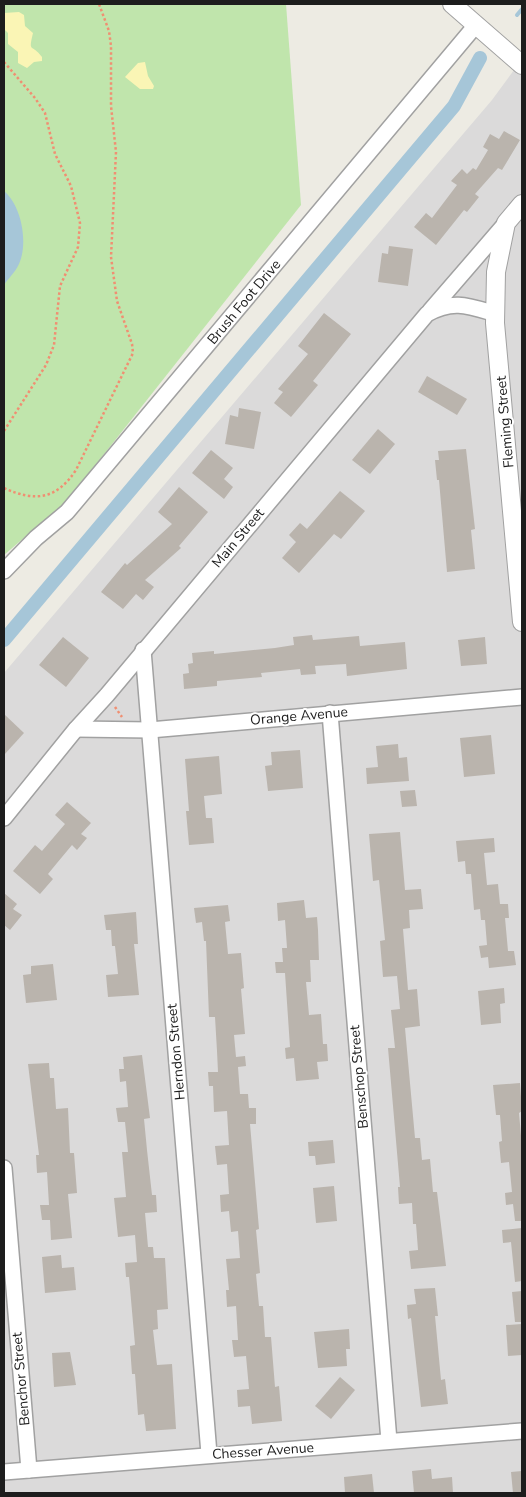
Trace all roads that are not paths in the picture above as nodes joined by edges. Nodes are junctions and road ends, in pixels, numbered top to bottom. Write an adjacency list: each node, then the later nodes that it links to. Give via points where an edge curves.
1 (452, 4): 2 (street)
2 (476, 25): 3 (street); 9 (street, Brush Foot Drive, via 67,512)
3 (522, 65)
4 (522, 204): 5 (street)
5 (506, 222): 6 (street); 7 (street, Fleming Street, via 496,272)
6 (428, 314): 7 (street, Main Street, via 449,304); 11 (street, Main Street)
7 (496, 314): 8 (street, Fleming Street)
8 (518, 513): 10 (street, Fleming Street)
9 (4, 571)
10 (522, 622)
11 (143, 650): 14 (street, Main Street); 15 (street, Herndon Street)
12 (522, 697): 13 (street, Orange Avenue)
13 (330, 714): 15 (street, Orange Avenue); 19 (street, Benschop Street)
14 (76, 729): 15 (street, Orange Avenue); 16 (street, Main Street)
15 (150, 730): 20 (street, Herndon Street)
16 (4, 818)
17 (4, 1168): 21 (street, Benchor Street)
18 (522, 1431): 19 (street, Chesser Avenue)
19 (388, 1441): 20 (street, Chesser Avenue)
20 (209, 1454): 21 (street, Chesser Avenue)
21 (29, 1470): 22 (street, Chesser Avenue)
22 (4, 1472)

